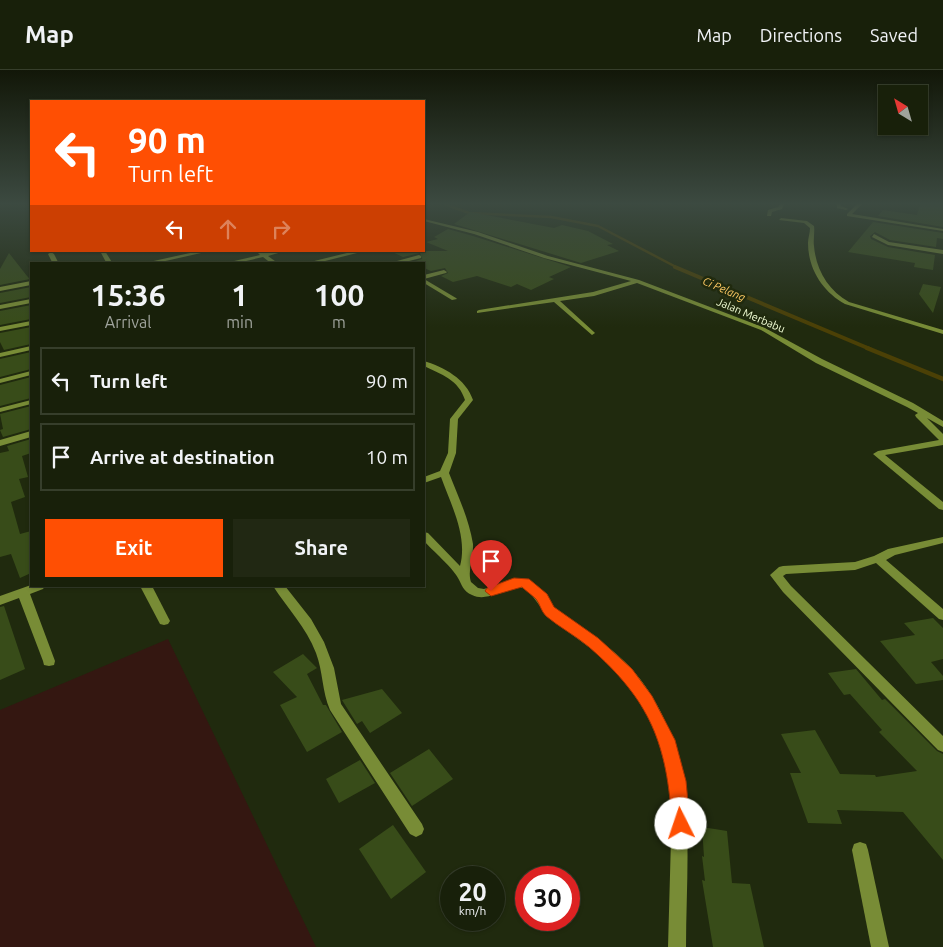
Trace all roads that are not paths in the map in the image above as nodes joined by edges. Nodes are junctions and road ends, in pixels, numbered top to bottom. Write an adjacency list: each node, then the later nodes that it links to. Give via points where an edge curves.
1 (511, 245): 20 (street, Jalan Merbabu)
2 (812, 245): 31 (street, via 812,255 826,288 834,296 847,303)
3 (900, 245): 8 (street)
4 (203, 252): 13 (street)
5 (260, 252): 10 (street)
6 (280, 252): 10 (street)
7 (359, 252): 16 (street)
8 (943, 252)
9 (52, 254): 12 (street)
10 (265, 256): 14 (street); 15 (street)
11 (419, 257): 17 (street)
12 (55, 262)
13 (153, 262)
14 (234, 262)
15 (273, 262)
16 (314, 262)
17 (398, 262)
18 (444, 272): 19 (street)
19 (425, 277)
20 (636, 281): 25 (street, via 594,294); 39 (street, Jalan Merbabu, via 772,332 812,358)
21 (425, 282): 24 (street)
22 (30, 283): 23 (street)
23 (0, 289)
24 (454, 298)
25 (554, 300): 28 (street); 32 (street)
26 (30, 301): 27 (street)
27 (0, 307)
28 (479, 312)
29 (30, 323): 30 (street)
30 (0, 329)
31 (943, 332)
32 (592, 333)
33 (30, 348): 34 (street)
34 (0, 355)
35 (425, 364): 45 (street, via 464,386 468,393 469,400 454,419 452,453)
36 (30, 373): 37 (street)
37 (0, 381)
38 (30, 402): 40 (street)
39 (910, 405): 41 (street, Jalan Merbabu); 43 (street)
40 (0, 410)
41 (943, 424)
42 (30, 434): 44 (street)
43 (943, 440): 47 (street, via 878,454)
44 (0, 443)
45 (444, 473): 46 (street); 51 (street, via 461,520 468,553)
46 (425, 480)
47 (943, 507)
48 (425, 536): 51 (street)
49 (943, 540): 50 (street, via 892,552)
50 (878, 559): 57 (street); 60 (street, via 855,566 783,570 776,575 787,590)
51 (463, 576): 63 (street, via 468,587 477,593 525,582 542,597 549,611 593,642 627,673 647,701 667,740 678,781 681,824)
52 (36, 587): 55 (street)
53 (147, 587): 58 (street)
54 (280, 587): 61 (street, via 314,631 328,666 335,706)
55 (23, 592): 56 (street); 59 (street)
56 (0, 601)
57 (943, 616)
58 (164, 620)
59 (49, 661)
60 (943, 746)
61 (416, 829)
62 (860, 850): 64 (street)
63 (677, 947)
64 (880, 947)

